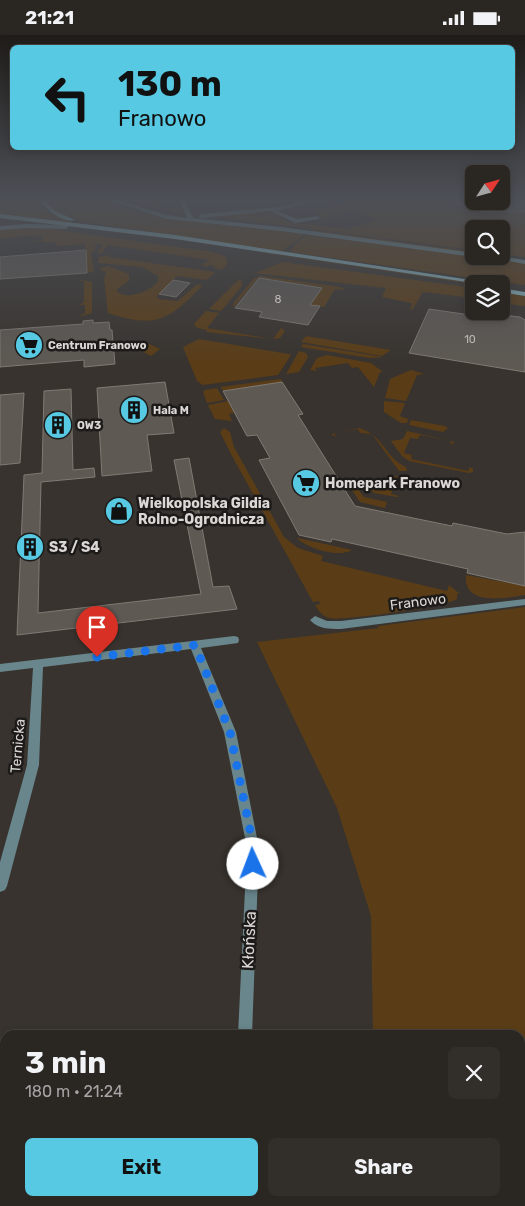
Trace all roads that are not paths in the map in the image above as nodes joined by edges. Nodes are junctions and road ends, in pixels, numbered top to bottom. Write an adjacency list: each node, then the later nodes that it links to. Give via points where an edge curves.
1 (257, 255): 6 (street)
2 (289, 255): 5 (street)
3 (510, 260): 4 (street)
4 (525, 262)
5 (465, 280)
6 (465, 285)
7 (510, 286): 8 (street)
8 (525, 288)
9 (510, 291): 10 (street)
10 (525, 293)
11 (525, 602): 12 (street, Franowo, via 341,625 326,625)
12 (315, 620)
13 (234, 640): 14 (street)
14 (195, 645): 15 (street); 18 (street, Kłońska, via 230,732 253,848)
15 (38, 664): 16 (street); 17 (street, Ternicka, via 33,765)
16 (0, 668)
17 (0, 886)
18 (245, 1030)

